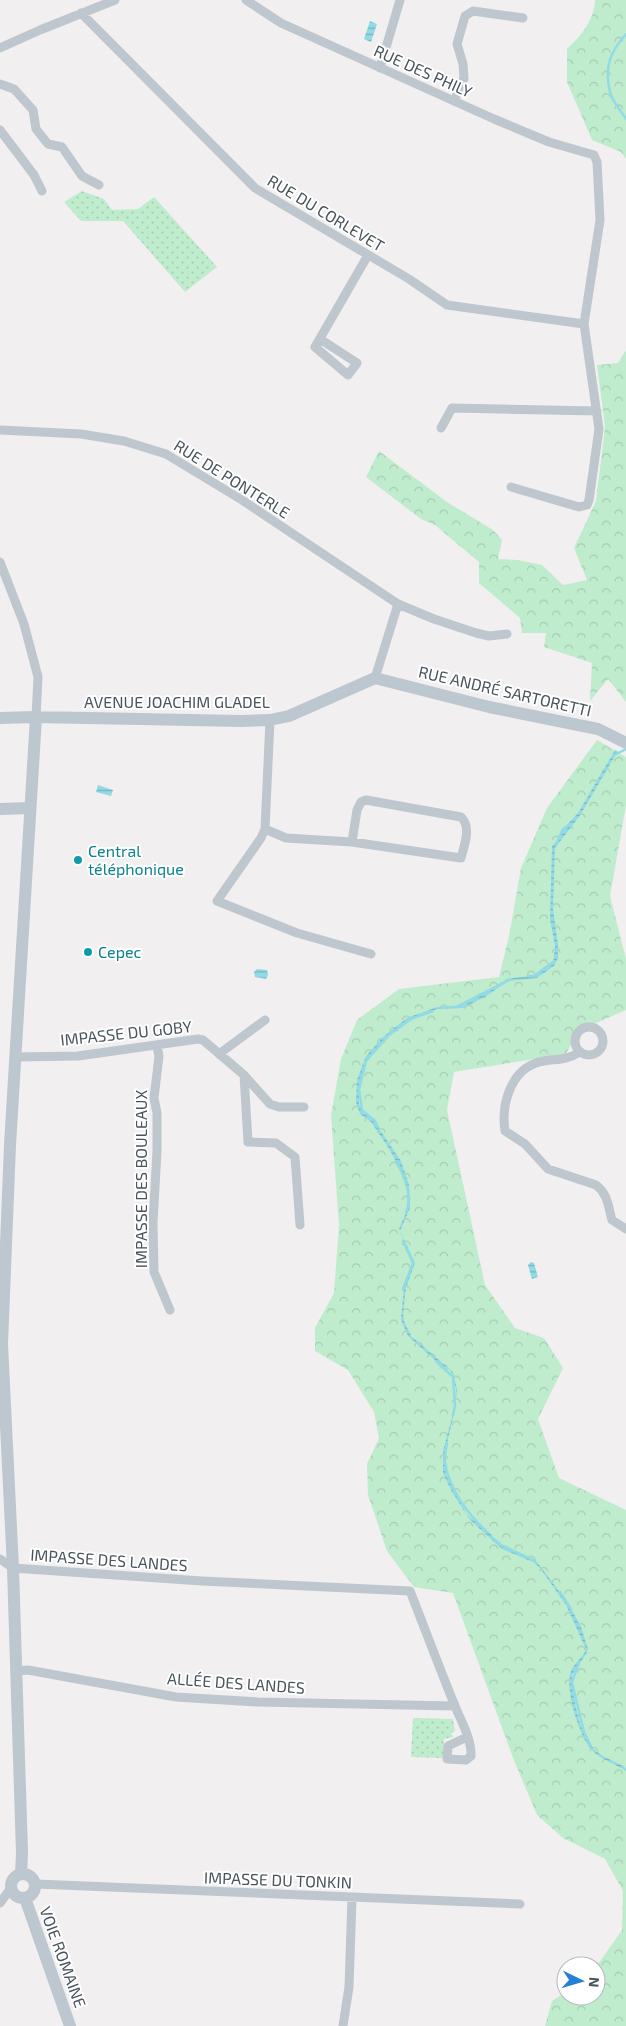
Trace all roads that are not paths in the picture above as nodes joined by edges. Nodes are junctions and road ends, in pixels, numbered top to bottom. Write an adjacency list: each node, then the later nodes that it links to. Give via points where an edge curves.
1 (115, 0): 4 (street)
2 (246, 0): 7 (street, RUE DES PHILY, via 281,23)
3 (400, 0): 7 (street)
4 (81, 13): 6 (street); 13 (street, RUE DU CORLEVET, via 255,188)
5 (523, 18): 9 (street, via 473,11 465,16 457,44 464,78)
6 (0, 48)
7 (380, 68): 9 (street, RUE DES PHILY)
8 (0, 84): 11 (street, via 14,89 33,110 36,129 48,144 62,147 82,176)
9 (454, 101): 14 (street, RUE DES PHILY, via 549,142 594,155 600,220)
10 (0, 130): 12 (street)
11 (99, 185)
12 (42, 191)
13 (368, 255): 14 (street, RUE DU CORLEVET, via 447,305); 15 (street)
14 (584, 324): 16 (street)
15 (320, 339): 15 (street, via 315,348 348,375 357,362)
16 (597, 411): 17 (street, via 452,408); 19 (street, via 599,428 587,505 579,507)
17 (441, 428)
18 (0, 430): 21 (street, RUE DE PONTERLE, via 81,434 124,441 166,454 242,500)
19 (512, 488)
20 (0, 562): 24 (street, via 24,624 38,677)
21 (398, 604): 22 (street, RUE DE PONTERLE, via 476,633 489,636); 23 (street)
22 (508, 634)
23 (375, 678): 26 (street, AVENUE JOACHIM GLADEL, via 302,710); 27 (street, RUE ANDRÉ SARTORETTI, via 498,709 598,729)
24 (36, 717): 25 (street, AVENUE JOACHIM GLADEL); 26 (street, AVENUE JOACHIM GLADEL); 29 (street)
25 (0, 718)
26 (270, 720): 30 (street)
27 (626, 743)
28 (0, 808): 29 (street)
29 (30, 808): 37 (street)
30 (265, 829): 31 (street, via 286,838); 32 (street, via 217,901 297,933)
31 (352, 842): 31 (street, via 461,858 467,828 461,817 366,800 357,810)
32 (372, 954)
33 (265, 1020): 36 (street)
34 (157, 1046): 36 (street, IMPASSE DU GOBY, via 198,1039); 37 (street, IMPASSE DU GOBY, via 78,1056); 43 (street, IMPASSE DES BOULEAUX, via 154,1272)
35 (580, 1052): 42 (street, via 569,1059 537,1062 520,1073 509,1092 503,1119 505,1131 525,1144 548,1169 602,1189 612,1220)
36 (219, 1054): 38 (street, IMPASSE DU GOBY)
37 (16, 1057): 40 (street)
38 (244, 1075): 39 (street, IMPASSE DU GOBY, via 270,1104); 41 (street, via 248,1142 276,1143 295,1157)
39 (304, 1107)
40 (5, 1145): 45 (street, via 2,1344)
41 (300, 1225)
42 (626, 1229)
43 (170, 1310)
44 (0, 1559): 45 (street)
45 (13, 1568): 46 (street); 47 (street, IMPASSE DES LANDES, via 410,1591)
46 (17, 1671): 47 (street, ALLÉE DES LANDES, via 28,1670 176,1697); 49 (street)
47 (455, 1706): 48 (street)
48 (467, 1737)
49 (21, 1874): 50 (street, via 32,1877); 51 (street, via 14,1878)
50 (36, 1884): 52 (street, via 34,1892); 53 (street, IMPASSE DU TONKIN)
51 (11, 1888): 52 (street, via 16,1896); 54 (street)
52 (25, 1898): 56 (street, VOIE ROMAINE)
53 (352, 1898): 55 (street, IMPASSE DU TONKIN); 57 (street)
54 (0, 1903)
55 (520, 1904)
56 (70, 2026)
57 (343, 2026)

